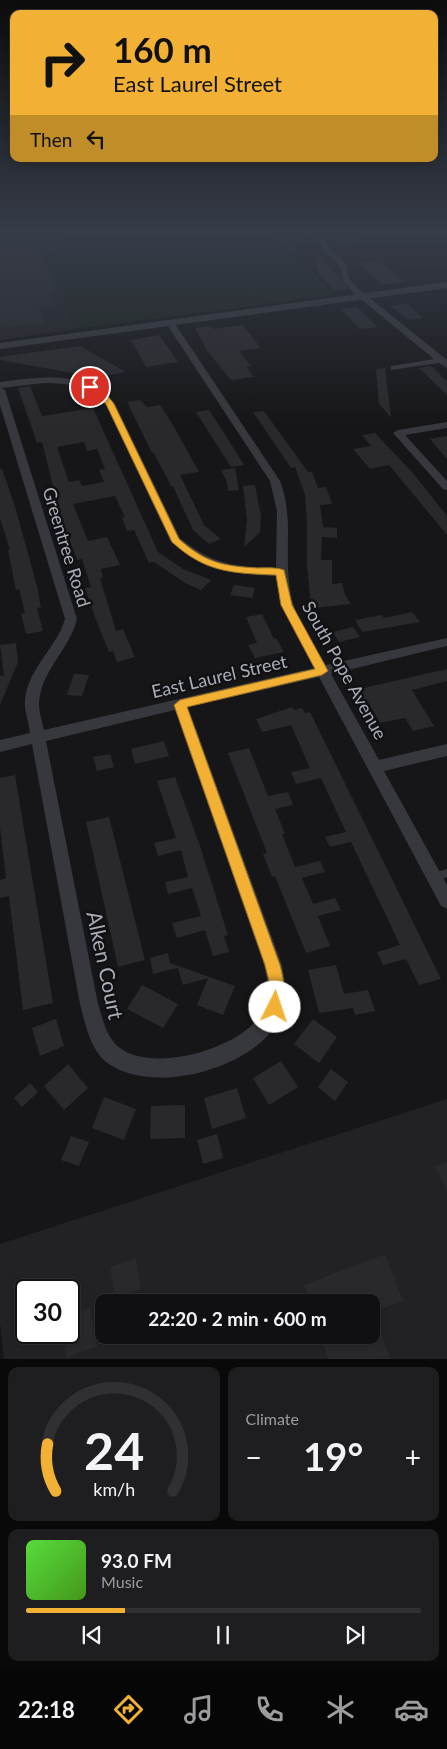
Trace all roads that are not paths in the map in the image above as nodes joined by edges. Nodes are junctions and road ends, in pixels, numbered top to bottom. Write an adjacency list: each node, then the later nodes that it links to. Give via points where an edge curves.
1 (368, 295): 2 (street)
2 (364, 296): 3 (street); 5 (street, via 392,323 422,342)
3 (170, 323): 4 (street); 11 (street, South Pope Avenue, via 280,492 284,505)
4 (0, 346)
5 (444, 363): 6 (street)
6 (394, 368)
7 (0, 385): 11 (street, via 54,380 77,383 98,392 110,404 175,540 193,556 211,565 228,570)
8 (0, 390): 15 (street, Greentree Road, via 71,619 34,690 32,705)
9 (447, 425): 10 (street, via 398,433)
10 (447, 487)
11 (280, 572): 13 (street, South Pope Avenue, via 287,605)
12 (447, 642): 13 (street, East Laurel Street)
13 (322, 671): 14 (street, East Laurel Street); 18 (street, South Pope Avenue)
14 (180, 705): 15 (street, East Laurel Street); 15 (street, Alken Court, via 273,965 277,994 271,1017 253,1038 225,1053 175,1067 142,1068 124,1062 110,1051 99,1035 89,1004)
15 (37, 738): 16 (street, East Laurel Street)
16 (0, 746)
17 (447, 750): 18 (street)
18 (375, 767): 19 (street, South Pope Avenue)
19 (440, 875): 20 (street, South Pope Avenue)
20 (447, 901)

